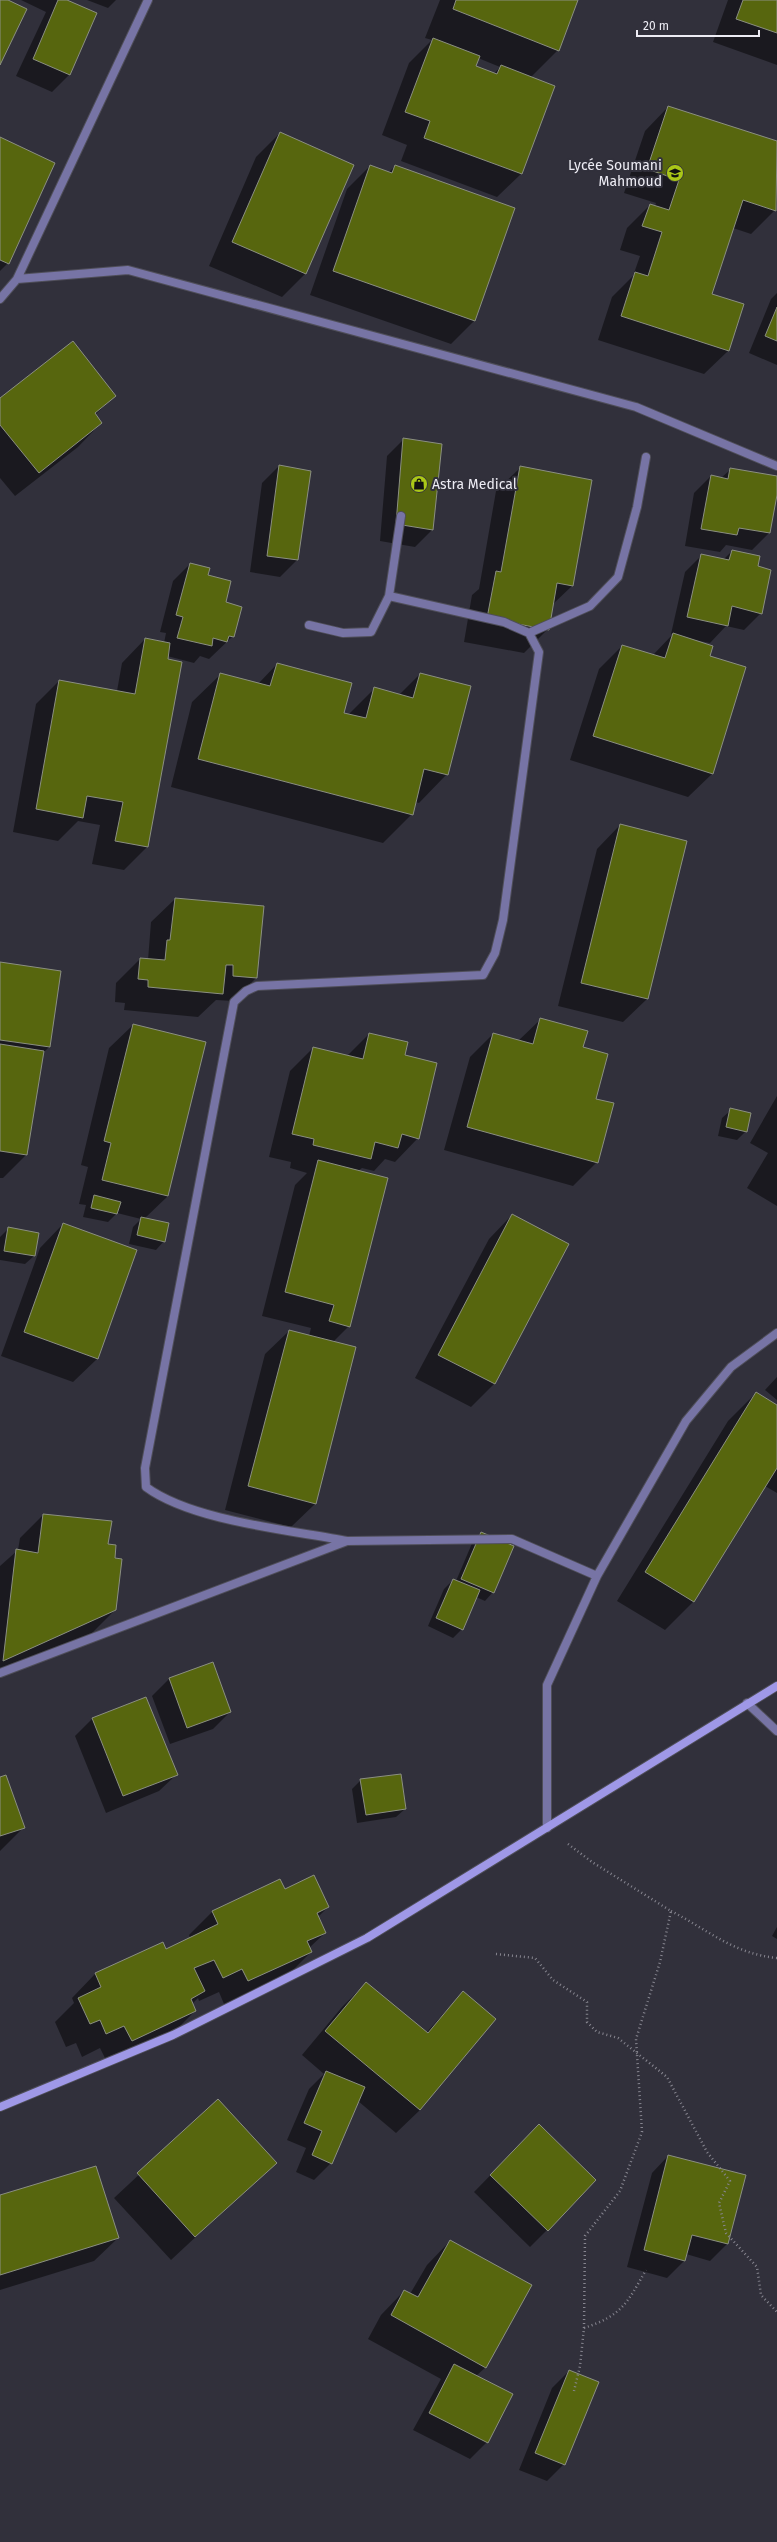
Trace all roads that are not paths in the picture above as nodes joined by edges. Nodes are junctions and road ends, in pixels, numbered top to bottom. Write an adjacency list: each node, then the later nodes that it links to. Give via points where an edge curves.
1 (148, 0): 2 (street)
2 (17, 279): 3 (street); 5 (street, via 128,270 636,407)
3 (0, 299)
4 (646, 457): 9 (street, via 637,507 618,577 590,606)
5 (777, 466)
6 (401, 516): 7 (street)
7 (389, 596): 8 (street, via 371,632 343,633); 9 (street, via 504,622)
8 (309, 625)
9 (528, 633): 11 (street, via 539,652 538,660 503,920 495,953 483,975 257,986 246,991 234,1002 145,1468 146,1487 159,1497 180,1506 220,1517)
10 (777, 1332): 12 (street, via 731,1367 686,1421)
11 (347, 1541): 12 (street, via 512,1539); 13 (street)
12 (597, 1576): 17 (street, via 547,1685)
13 (0, 1672)
14 (777, 1686): 15 (main road)
15 (747, 1703): 16 (street); 17 (main road)
16 (777, 1731)
17 (547, 1828): 18 (main road, via 367,1938 173,2035)
18 (0, 2107)

